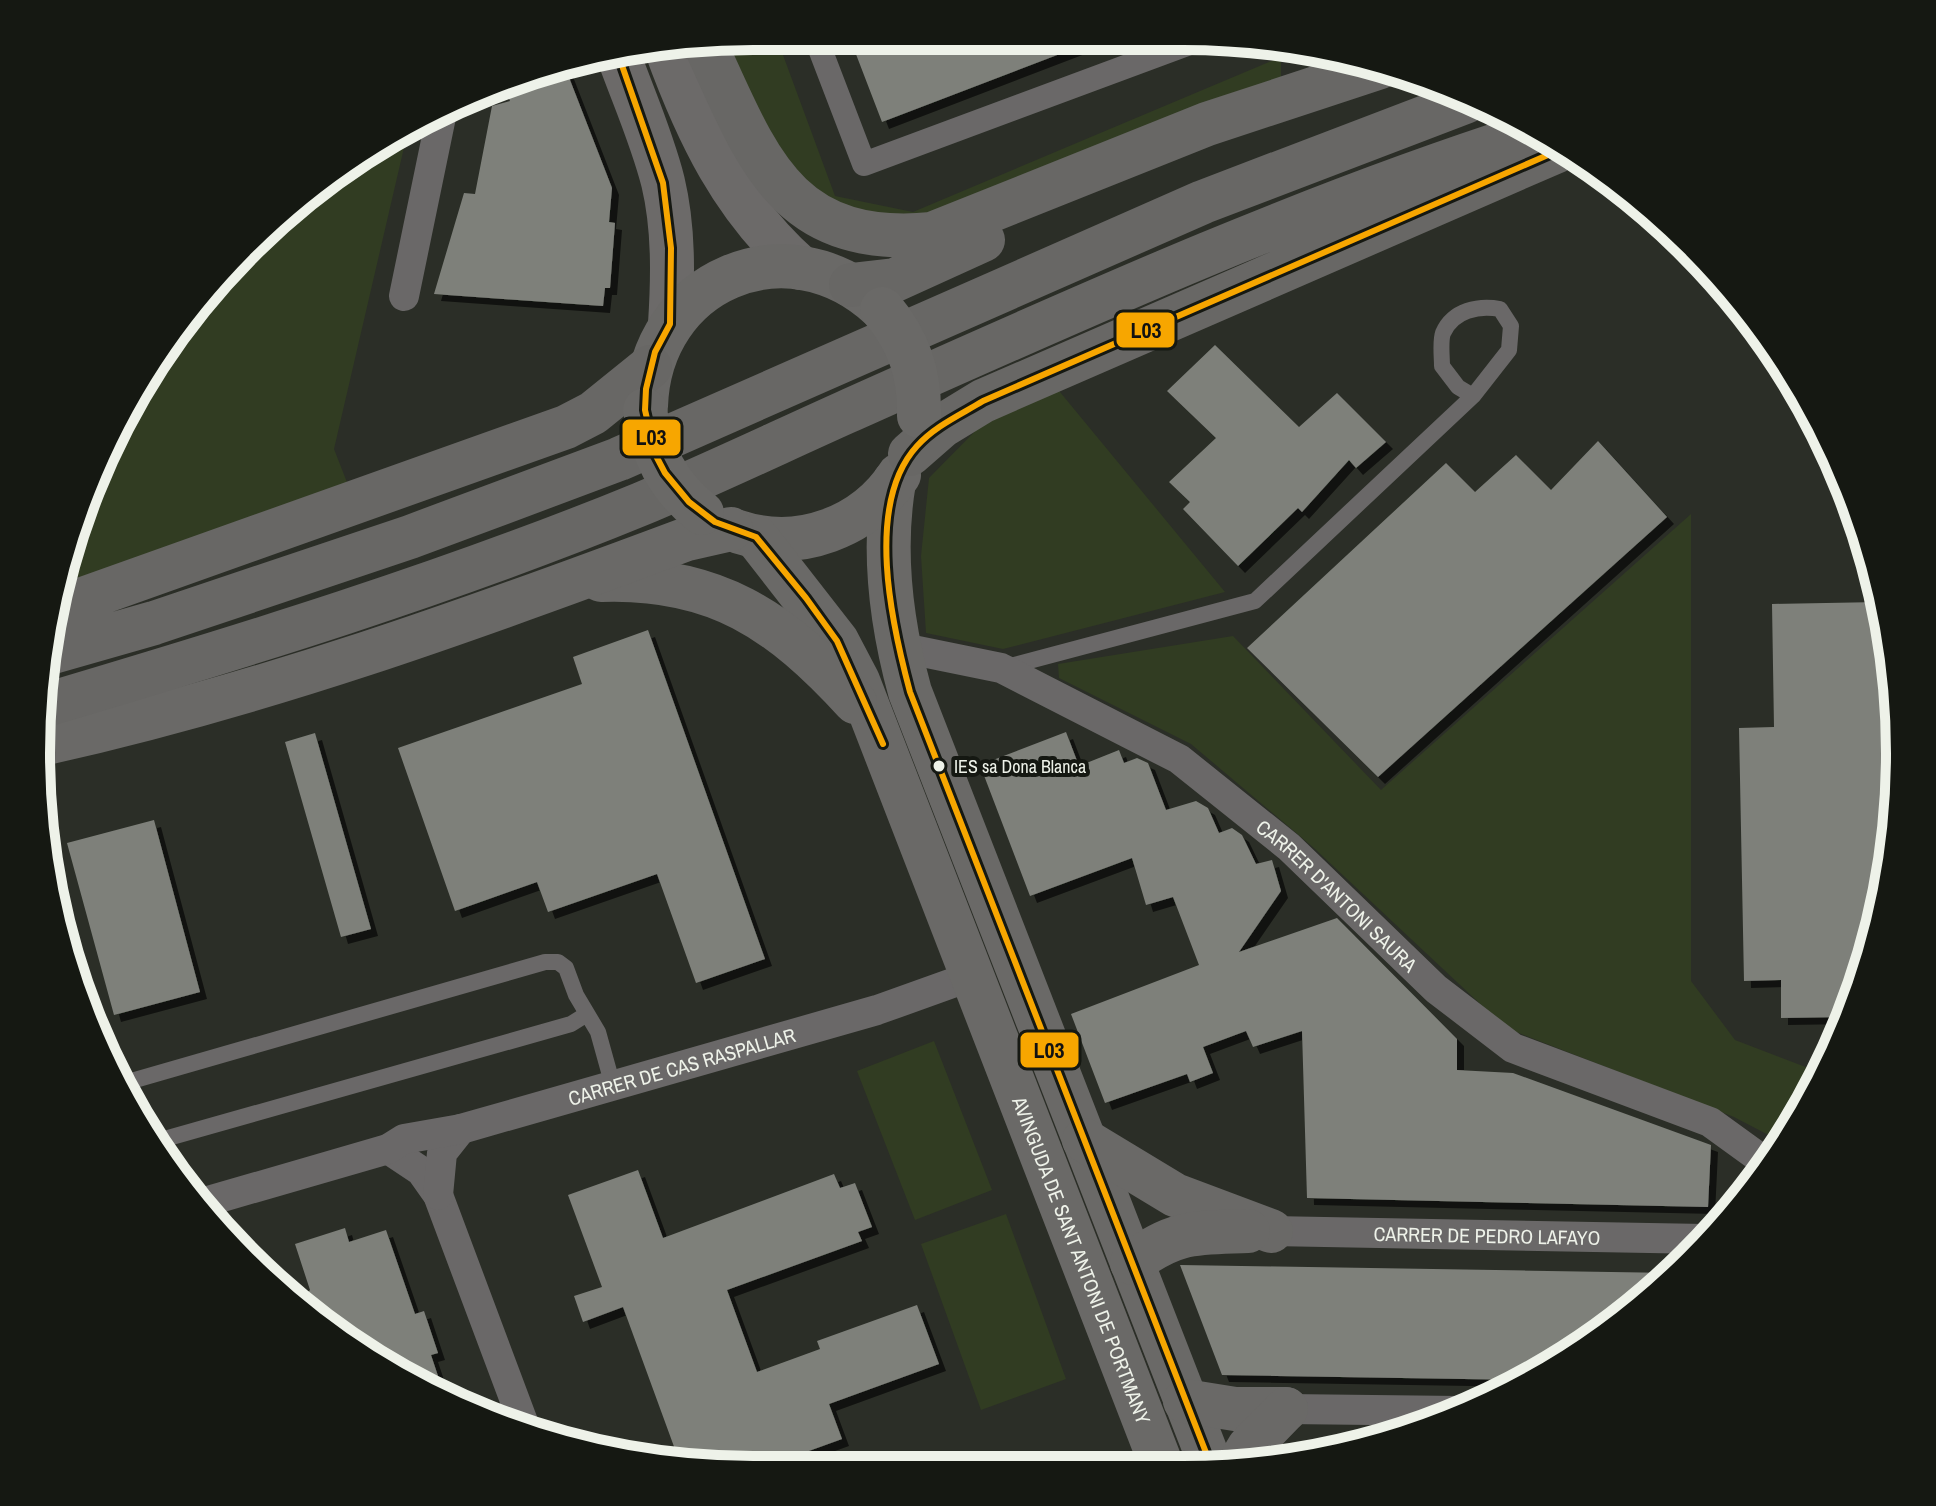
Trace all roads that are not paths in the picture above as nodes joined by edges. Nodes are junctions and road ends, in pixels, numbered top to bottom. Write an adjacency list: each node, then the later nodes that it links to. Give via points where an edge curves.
1 (820, 50): 2 (street, via 864,164)
2 (1171, 50)
3 (709, 52): 6 (highway, via 750,142 790,195 821,219 857,232 896,237 932,234 1207,124)
4 (669, 55): 12 (main road, via 713,162 745,209)
5 (621, 63): 15 (main road, via 665,193 672,269)
6 (1361, 73)
7 (1388, 81): 14 (highway, via 1127,176)
8 (1456, 106): 23 (highway, via 1203,202 619,459 410,537)
9 (440, 123): 13 (street)
10 (1522, 137): 25 (highway, via 1223,246 641,504 432,583)
11 (1551, 154): 18 (highway, via 983,401)
12 (801, 268): 14 (main road); 15 (main road, via 758,268 728,278 700,294)
13 (404, 296)
14 (867, 297): 18 (main road, bridge, via 912,358 919,387)
15 (670, 324): 16 (main road)
16 (650, 367): 19 (main road, bridge, via 645,410 665,473 678,491); 21 (highway, via 593,413 566,427)
17 (1473, 396): 17 (lane, via 1509,350 1511,326 1500,309 1484,306 1461,313 1443,333 1442,366); 24 (lane, via 1255,601)
18 (908, 450): 19 (main road, via 863,514 823,533 800,538); 22 (main road, via 889,513)
19 (729, 526): 20 (main road); 26 (main road, AVINGUDA DE SANT ANTONI DE PORTMANY, via 837,641)
20 (576, 581): 26 (main road, via 657,581 717,595 746,608 805,653); 27 (main road, via 394,647 190,710)
21 (66, 605)
22 (898, 647): 24 (street, CARRER D'ANTONI SAURA); 34 (main road, via 910,692)
23 (58, 650)
24 (1001, 668): 36 (street, CARRER D'ANTONI SAURA, via 1179,759 1289,847 1436,989 1513,1048 1710,1122)
25 (52, 703)
26 (876, 725): 28 (main road, AVINGUDA DE SANT ANTONI DE PORTMANY)
27 (50, 742)
28 (972, 976): 31 (street, CARRER DE CAS RASPALLAR, via 877,1010); 48 (main road, AVINGUDA DE SANT ANTONI DE PORTMANY)
29 (587, 1014): 30 (lane, via 566,968 545,962); 31 (lane, via 598,1032); 33 (lane, via 571,1024)
30 (131, 1081)
31 (613, 1086): 32 (street, CARRER DE CAS RASPALLAR)
32 (461, 1129): 35 (street, CARRER DE CAS RASPALLAR, via 419,1135); 37 (street, via 442,1153)
33 (165, 1139)
34 (1084, 1140): 39 (main road, via 1175,1195); 41 (main road)
35 (388, 1149): 37 (street, via 421,1171); 38 (street, CARRER DE CAS RASPALLAR)
36 (1758, 1157)
37 (438, 1195): 45 (street)
38 (211, 1200)
39 (1271, 1231): 40 (street, CARRER DE PEDRO LAFAYO); 41 (main road, via 1190,1233 1163,1241)
40 (1691, 1239)
41 (1132, 1263): 42 (main road)
42 (1185, 1401): 43 (main road, via 1235,1409); 47 (main road)
43 (1286, 1409): 44 (street); 46 (main road)
44 (1430, 1411)
45 (521, 1417)
46 (1246, 1453)
47 (1207, 1455)
48 (1158, 1456)

